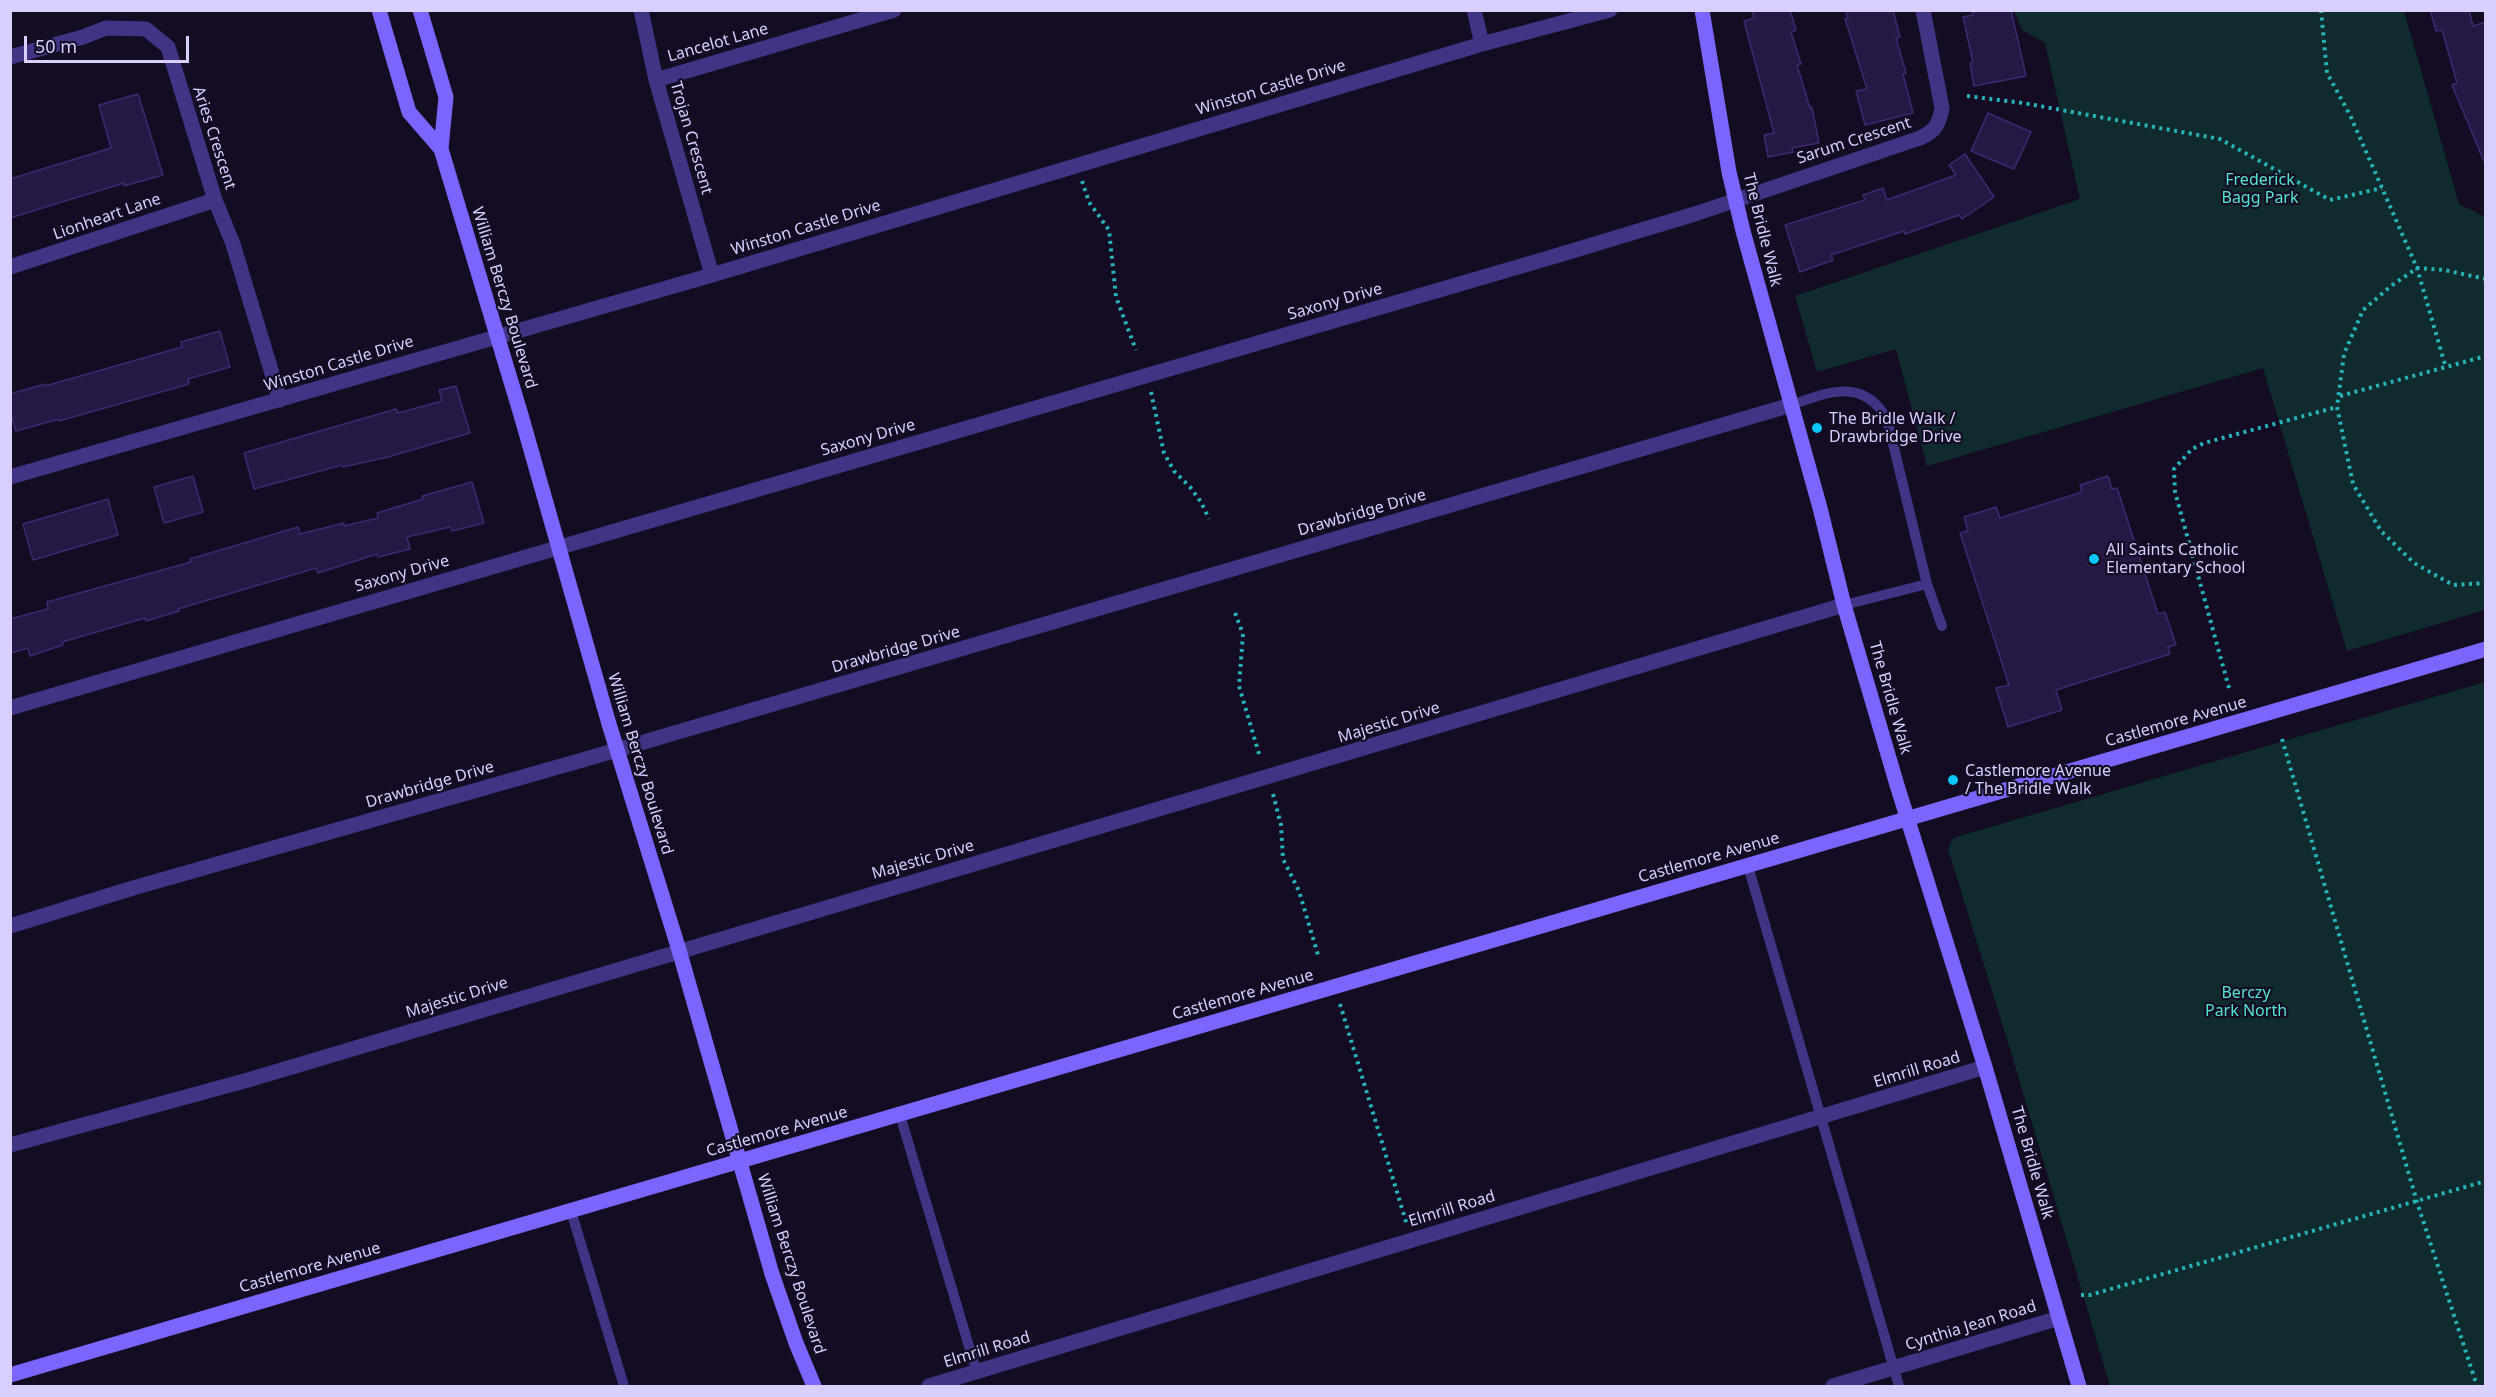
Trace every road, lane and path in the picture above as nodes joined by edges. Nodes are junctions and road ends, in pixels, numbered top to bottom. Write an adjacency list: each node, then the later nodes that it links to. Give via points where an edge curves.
1 (379, 10): 14 (street, William Berczy Boulevard, via 409,112)
2 (420, 10): 14 (street, William Berczy Boulevard, via 446,97)
3 (641, 10): 12 (street, Trojan Crescent)
4 (894, 10): 12 (street, Lancelot Lane)
5 (1474, 10): 10 (street)
6 (1610, 10): 10 (street, Winston Castle Drive)
7 (1702, 10): 18 (street, The Bridle Walk)
8 (1923, 10): 18 (street, Sarum Crescent, via 1942,108 1932,133)
9 (2321, 10): 16 (path, via 2327,73)
10 (1482, 44): 15 (street, Winston Castle Drive)
11 (10, 57): 17 (street, Aries Crescent, via 106,28 146,29 168,47)
12 (656, 80): 21 (street, Trojan Crescent)
13 (1967, 96): 16 (path, via 2220,139 2330,200)
14 (441, 149): 23 (street, William Berczy Boulevard)
15 (1077, 167): 21 (street, Winston Castle Drive); 24 (path, via 1089,202 1109,230 1116,297)
16 (2382, 188): 20 (path)
17 (215, 200): 19 (street, Lionheart Lane); 29 (street, Aries Crescent, via 233,244)
18 (1735, 200): 30 (street, The Bridle Walk); 34 (street, Saxony Drive)
19 (10, 267)
20 (2417, 268): 22 (path); 26 (path); 28 (path, via 2363,310 2344,354)
21 (712, 275): 23 (street, Winston Castle Drive)
22 (2486, 279)
23 (496, 336): 29 (street, Winston Castle Drive); 34 (street, William Berczy Boulevard)
24 (1136, 350)
25 (2486, 356): 26 (path)
26 (2446, 368): 28 (path)
27 (1151, 391): 33 (path, via 1164,453)
28 (2340, 396): 31 (path)
29 (280, 400): 32 (street, Winston Castle Drive)
30 (1791, 405): 36 (lane, via 1845,390 1880,407 1887,419); 37 (street, The Bridle Walk); 44 (street, Drawbridge Drive)
31 (2337, 407): 35 (path, via 2353,484 2381,531 2414,563 2453,585); 41 (path, via 2204,443 2192,449 2174,469 2175,492)
32 (10, 477)
33 (1209, 519)
34 (557, 548): 42 (street, Saxony Drive); 44 (street, William Berczy Boulevard)
35 (2486, 583)
36 (1927, 585): 37 (lane); 39 (lane)
37 (1844, 605): 47 (street, The Bridle Walk); 50 (street, Majestic Drive)
38 (1235, 613): 45 (path, via 1243,634 1239,686)
39 (1942, 626)
40 (2486, 649): 47 (street, Castlemore Avenue)
41 (2229, 688)
42 (10, 708)
43 (2282, 739): 59 (path)
44 (617, 750): 49 (street, Drawbridge Drive); 50 (street, William Berczy Boulevard)
45 (1259, 754)
46 (1273, 794): 51 (path, via 1281,825 1283,859 1299,891)
47 (1908, 819): 48 (street, Castlemore Avenue); 53 (street, The Bridle Walk)
48 (1748, 866): 54 (street, Castlemore Avenue); 55 (lane)
49 (10, 926)
50 (679, 950): 56 (street, Majestic Drive, via 248,1080); 57 (street, William Berczy Boulevard)
51 (1318, 955)
52 (1340, 1004): 61 (path)
53 (1985, 1067): 55 (street, Elmrill Road); 63 (street, The Bridle Walk)
54 (900, 1115): 57 (street, Castlemore Avenue); 65 (lane)
55 (1820, 1118): 64 (lane); 65 (street, Elmrill Road)
56 (10, 1145)
57 (740, 1162): 60 (street, Castlemore Avenue); 68 (street, William Berczy Boulevard, via 772,1274)
58 (2486, 1180): 59 (path)
59 (2417, 1202): 62 (path); 73 (path)
60 (571, 1211): 66 (street, Castlemore Avenue); 67 (lane)
61 (1407, 1226)
62 (2081, 1295)
63 (2059, 1318): 64 (street, Cynthia Jean Road); 72 (street, The Bridle Walk)
64 (1894, 1368): 70 (street, Cynthia Jean Road); 71 (lane)
65 (977, 1372): 69 (street, Elmrill Road)
66 (10, 1375)
67 (624, 1386)
68 (814, 1386)
69 (929, 1386)
70 (1833, 1386)
71 (1899, 1386)
72 (2079, 1386)
73 (2477, 1386)

